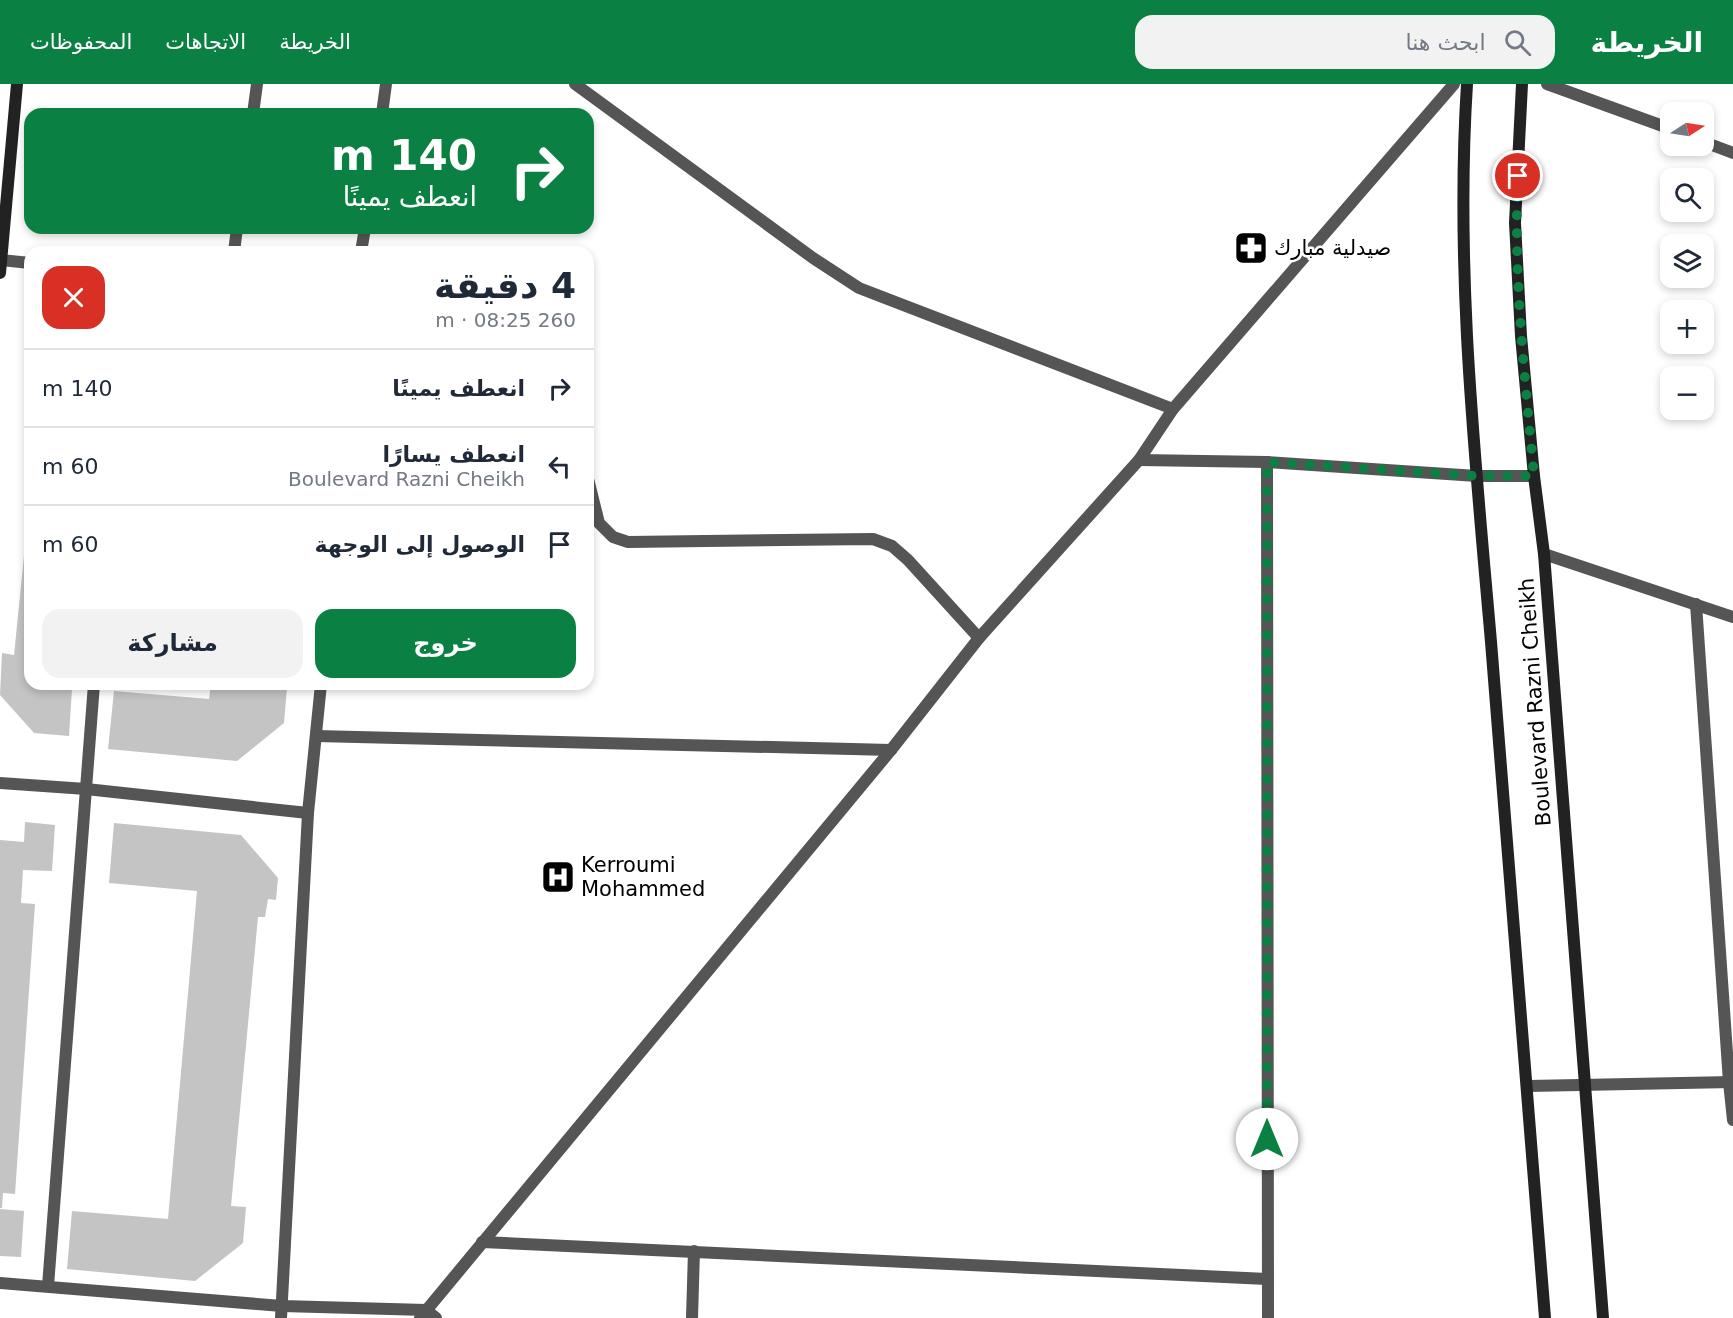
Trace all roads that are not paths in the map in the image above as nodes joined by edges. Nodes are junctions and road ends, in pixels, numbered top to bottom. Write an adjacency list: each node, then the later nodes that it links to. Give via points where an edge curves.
1 (17, 84): 15 (main road)
2 (257, 84): 9 (street)
3 (386, 84): 10 (street)
4 (575, 84): 16 (street, via 860,288)
5 (1454, 84): 16 (street)
6 (1467, 84): 19 (main road, Boulevard Razni Cheikh, via 1462,249)
7 (1522, 84): 20 (main road, Boulevard Razni Cheikh, via 1515,223)
8 (1547, 84): 11 (street)
9 (254, 108)
10 (382, 108)
11 (1660, 125)
12 (1714, 146): 13 (street)
13 (1733, 153)
14 (24, 263): 15 (street)
15 (1, 267)
16 (1173, 409): 17 (street)
17 (1139, 460): 18 (street); 25 (street)
18 (1267, 462): 19 (street); 39 (street)
19 (1477, 476): 20 (street); 35 (main road, Boulevard Razni Cheikh)
20 (1534, 476): 22 (main road, Boulevard Razni Cheikh)
21 (594, 503): 25 (street, via 599,523 613,537 628,543 873,539 892,546 908,560)
22 (1544, 554): 23 (street); 34 (main road, Boulevard Razni Cheikh)
23 (1696, 604): 24 (street); 33 (street)
24 (1733, 617)
25 (979, 638): 29 (street)
26 (94, 690): 31 (street)
27 (320, 690): 28 (street)
28 (316, 736): 29 (street); 32 (street)
29 (891, 750): 37 (street)
30 (0, 783): 31 (street)
31 (86, 789): 32 (street); 41 (street)
32 (308, 813): 42 (street)
33 (1731, 1082): 34 (street); 36 (street)
34 (1584, 1084): 35 (street); 48 (main road, Boulevard Razni Cheikh)
35 (1528, 1086): 47 (main road, Boulevard Razni Cheikh)
36 (1733, 1120)
37 (482, 1242): 38 (street); 43 (street)
38 (694, 1251): 39 (street); 45 (street)
39 (1267, 1279): 46 (street)
40 (0, 1283): 41 (street)
41 (48, 1287): 42 (street)
42 (282, 1312): 43 (street)
43 (423, 1314): 44 (street)
44 (436, 1318)
45 (692, 1318)
46 (1268, 1318)
47 (1545, 1318)
48 (1603, 1318)

